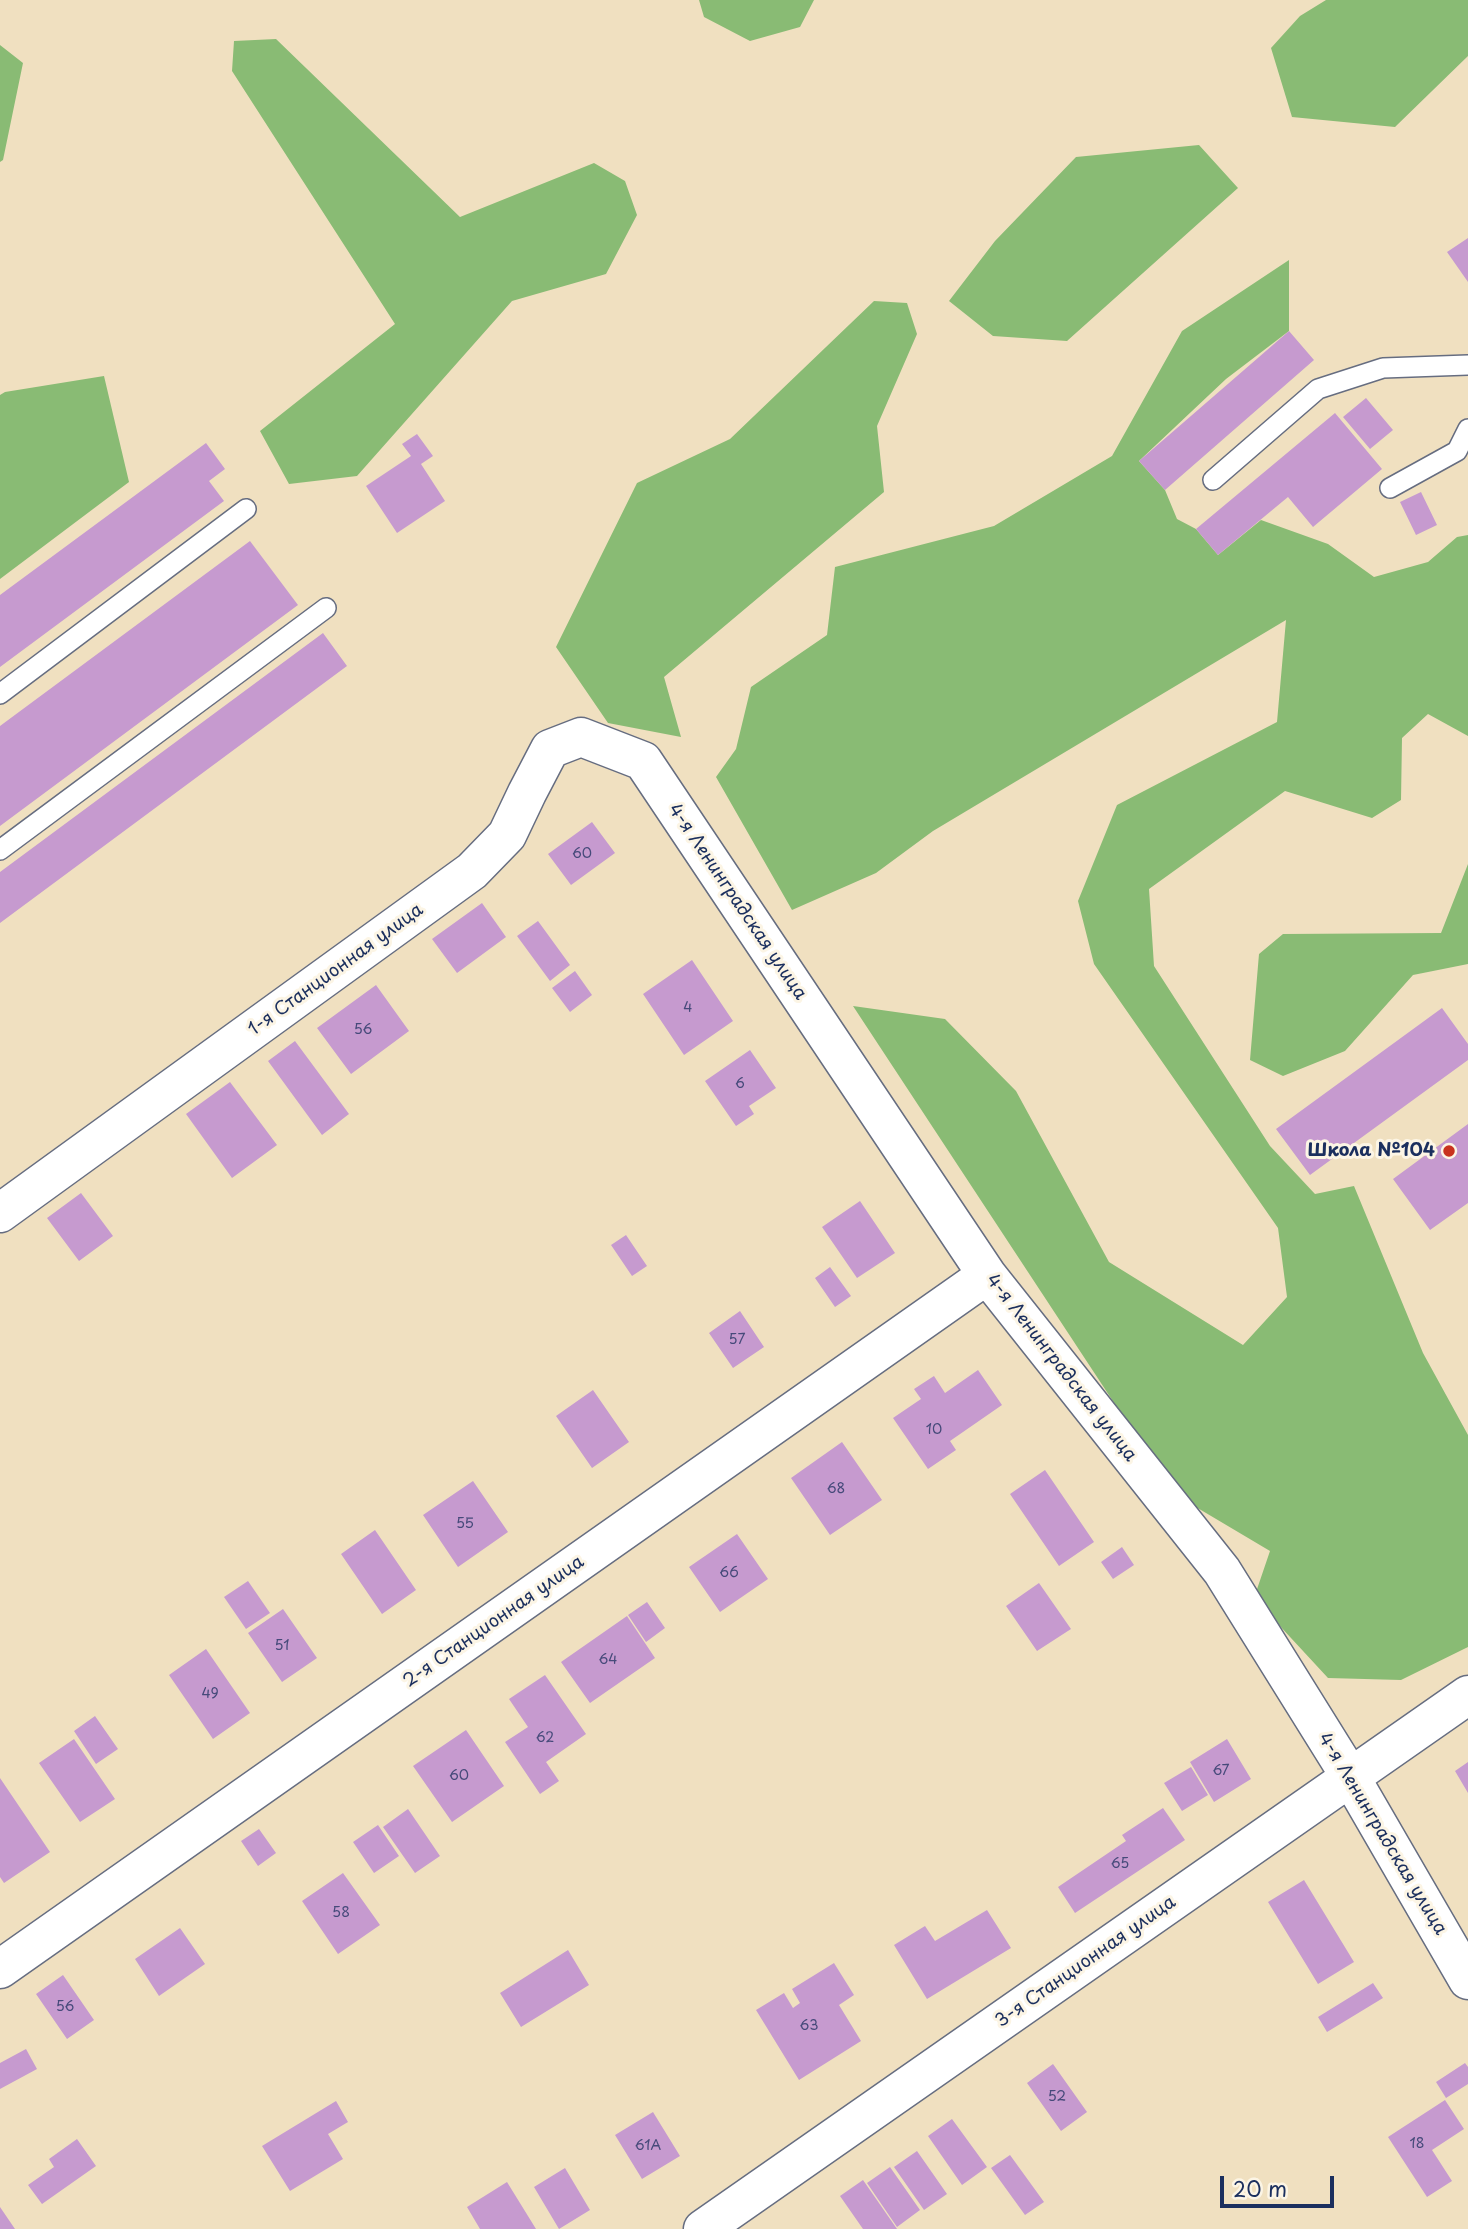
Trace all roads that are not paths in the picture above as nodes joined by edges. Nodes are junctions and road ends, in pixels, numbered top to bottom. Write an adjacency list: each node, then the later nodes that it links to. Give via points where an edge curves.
1 (1468, 365): 3 (lane, via 1383,368 1318,389)
2 (1468, 429): 4 (lane, via 1457,451)
3 (1213, 480)
4 (1390, 488)
5 (246, 509): 7 (lane)
6 (326, 608): 9 (lane)
7 (0, 694)
8 (643, 761): 10 (street, 1-я Станционная улица, via 581,737 550,749 507,835 472,872); 11 (street, 4-я Ленинградская улица)
9 (0, 850)
10 (0, 1213)
11 (987, 1275): 13 (street, 4-я Ленинградская улица, via 1222,1571); 14 (street, 2-я Станционная улица)
12 (1468, 1695): 13 (street, 3-я Станционная улица)
13 (1351, 1778): 15 (street, 4-я Ленинградская улица); 16 (street, 3-я Станционная улица)
14 (0, 1969)
15 (1468, 1980)
16 (703, 2229)

